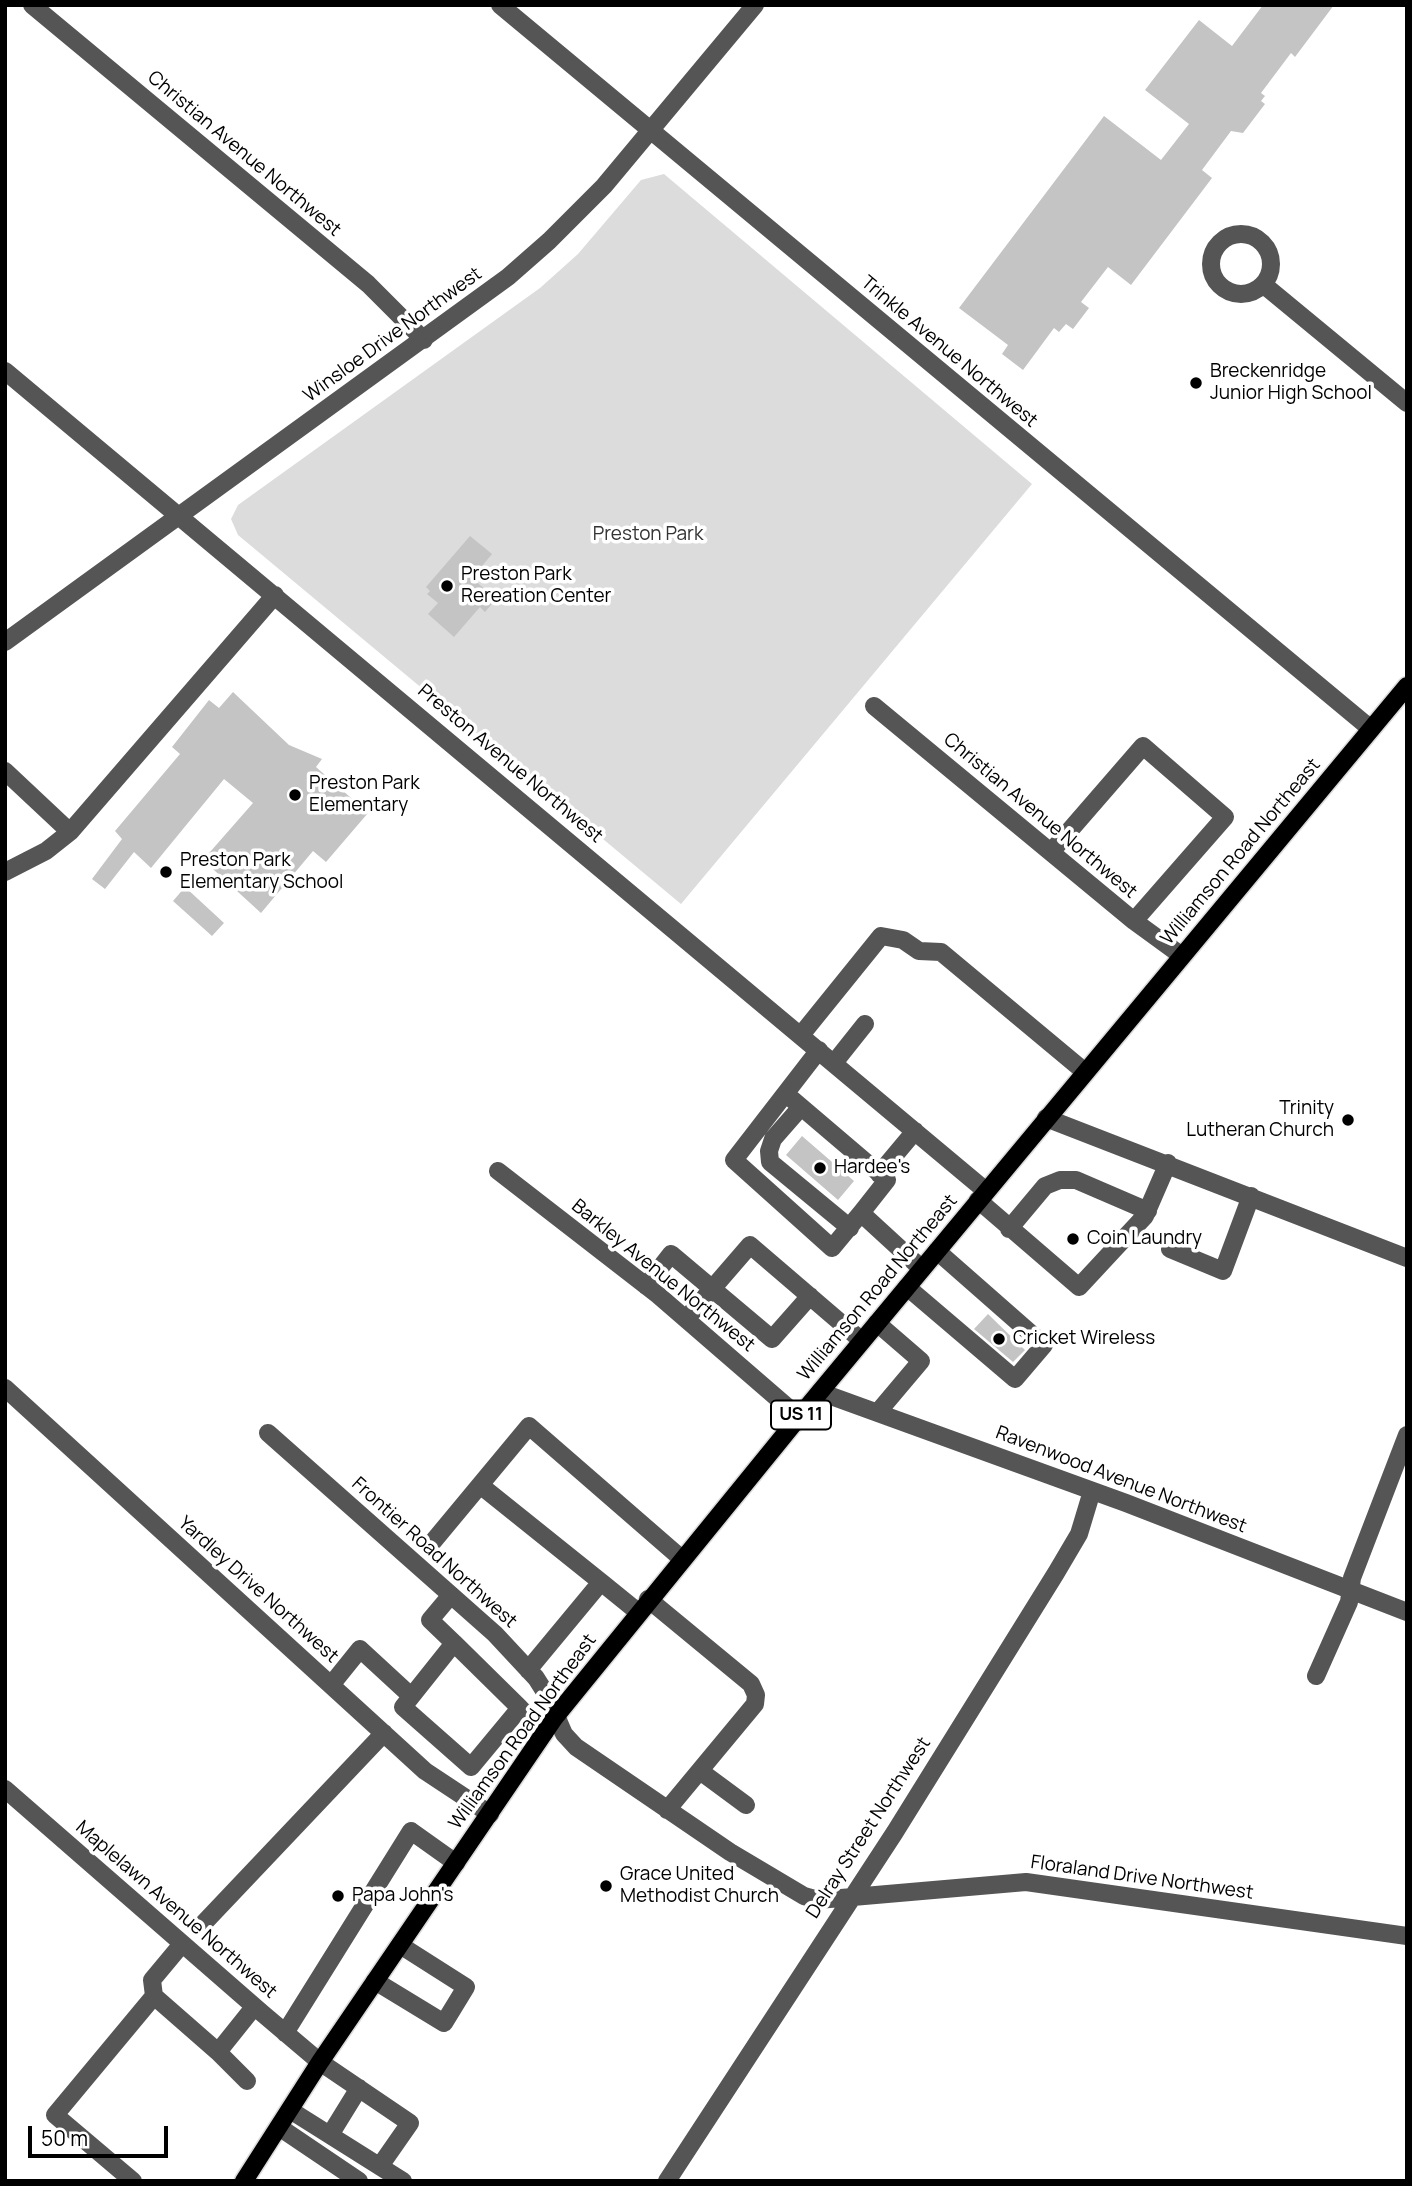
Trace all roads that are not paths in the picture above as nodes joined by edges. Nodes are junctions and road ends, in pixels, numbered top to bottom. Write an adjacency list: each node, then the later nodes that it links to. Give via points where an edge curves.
1 (32, 5): 6 (street, Christian Avenue Northwest, via 368,284)
2 (500, 5): 4 (street, Trinkle Avenue Northwest)
3 (755, 5): 4 (street, Winsloe Drive Northwest)
4 (650, 131): 6 (street, Winsloe Drive Northwest, via 550,241); 14 (street, Trinkle Avenue Northwest)
5 (1264, 285): 8 (street)
6 (424, 340): 9 (street, Winsloe Drive Northwest)
7 (5, 371): 9 (street, Preston Avenue Northwest)
8 (1407, 403)
9 (179, 516): 10 (street, Preston Avenue Northwest); 11 (street, Winsloe Drive Northwest)
10 (275, 595): 16 (street); 22 (street, Preston Avenue Northwest)
11 (5, 642)
12 (1407, 686): 14 (main road, Williamson Road Northeast / US 11)
13 (874, 706): 17 (street, Christian Avenue Northwest)
14 (1371, 729): 20 (main road, Williamson Road Northeast / US 11)
15 (5, 771): 16 (street)
16 (71, 832): 18 (street)
17 (1051, 852): 19 (street, Christian Avenue Northwest); 19 (street, via 1143,746 1225,817)
18 (5, 872)
19 (1134, 921): 20 (street, Christian Avenue Northwest)
20 (1182, 956): 25 (main road, Williamson Road Northeast / US 11)
21 (865, 1024): 24 (street)
22 (801, 1035): 23 (street, Preston Avenue Northwest); 25 (street, via 881,936 903,940 919,951 941,952)
23 (819, 1050): 24 (street, Preston Avenue Northwest); 26 (street)
24 (834, 1063): 29 (street, Preston Avenue Northwest)
25 (1085, 1072): 28 (main road, Williamson Road Northeast / US 11)
26 (786, 1094): 27 (street); 37 (street, via 734,1160 832,1248)
27 (801, 1107): 32 (street); 37 (street, via 773,1139 770,1162)
28 (1046, 1118): 30 (street); 33 (main road, Williamson Road Northeast / US 11)
29 (915, 1131): 32 (street); 33 (street, Preston Avenue Northwest)
30 (1168, 1163): 34 (street); 35 (street)
31 (498, 1171): 43 (street, Barkley Avenue Northwest)
32 (879, 1174): 36 (street, via 887,1180)
33 (982, 1196): 38 (street, Preston Avenue Northwest); 40 (main road, Williamson Road Northeast / US 11)
34 (1251, 1196): 39 (street, via 1223,1271); 41 (street)
35 (1148, 1211): 38 (street, via 1076,1180 1060,1180 1045,1186); 38 (street, Preston Avenue Northwest, via 1079,1287)
36 (861, 1213): 37 (street); 42 (street)
37 (850, 1228)
38 (1009, 1229)
39 (1170, 1249)
40 (937, 1251): 42 (main road, Williamson Road Northeast / US 11); 44 (street, via 1044,1345 1014,1379)
41 (1407, 1258)
42 (922, 1269): 44 (main road, Williamson Road Northeast / US 11)
43 (646, 1286): 45 (street, via 671,1254); 47 (street, Barkley Avenue Northwest)
44 (907, 1287): 48 (main road, Williamson Road Northeast / US 11)
45 (712, 1289): 46 (street, via 772,1339); 46 (street, via 750,1245); 47 (street)
46 (810, 1296): 49 (street)
47 (686, 1319): 53 (street, Barkley Avenue Northwest)
48 (877, 1324): 49 (main road, Williamson Road Northeast / US 11); 52 (street, via 926,1354)
49 (862, 1341): 51 (main road, Williamson Road Northeast / US 11)
50 (5, 1388): 68 (street, Yardley Drive Northwest)
51 (820, 1392): 52 (street, Ravenwood Avenue Northwest); 53 (main road, Williamson Road Northeast / US 11)
52 (878, 1412): 57 (street, Ravenwood Avenue Northwest)
53 (799, 1417): 59 (main road, Williamson Road Northeast / US 11)
54 (268, 1433): 62 (street, Frontier Road Northwest)
55 (1407, 1435): 61 (street)
56 (480, 1485): 58 (street); 59 (street, via 529,1426); 60 (street)
57 (1092, 1491): 61 (street, Ravenwood Avenue Northwest); 82 (street, Delray Street Northwest, via 1079,1534 1056,1573)
58 (431, 1544)
59 (682, 1559): 63 (main road, Williamson Road Northeast / US 11)
60 (601, 1582): 63 (street); 66 (street)
61 (1350, 1590): 64 (street, Ravenwood Avenue Northwest); 67 (street)
62 (451, 1595): 65 (street, via 430,1620); 66 (street, Frontier Road Northwest)
63 (643, 1605): 71 (main road, Williamson Road Northeast / US 11); 75 (street, via 751,1684 756,1695 755,1704)
64 (1407, 1612)
65 (454, 1643): 69 (street); 70 (street)
66 (528, 1670): 71 (street, Frontier Road Northwest, via 548,1697)
67 (1316, 1675)
68 (331, 1685): 69 (street, via 360,1649); 72 (street, Yardley Drive Northwest)
69 (411, 1696): 74 (street, via 403,1707)
70 (520, 1708): 73 (street); 74 (street, via 471,1767)
71 (555, 1717): 73 (main road, Williamson Road Northeast / US 11); 79 (street, Floraland Drive Northwest, via 576,1747)
72 (384, 1733): 76 (street, Yardley Drive Northwest); 83 (street)
73 (544, 1733): 80 (main road, Williamson Road Northeast / US 11)
74 (453, 1751): 76 (street)
75 (700, 1771): 78 (street); 79 (street)
76 (433, 1776): 80 (street, Yardley Drive Northwest)
77 (5, 1789): 85 (street, Maplelawn Avenue Northwest)
78 (746, 1805)
79 (667, 1810): 82 (street, Floraland Drive Northwest, via 804,1896)
80 (490, 1814): 81 (main road, Williamson Road Northeast / US 11)
81 (456, 1863): 86 (main road, Williamson Road Northeast / US 11); 90 (street, via 411,1831)
82 (850, 1898): 84 (street, Floraland Drive Northwest, via 1026,1882); 103 (street, Delray Street Northwest)
83 (201, 1926)
84 (1407, 1936)
85 (183, 1944): 88 (street, via 152,1980); 89 (street, Maplelawn Avenue Northwest)
86 (400, 1945): 87 (main road, Williamson Road Northeast / US 11); 87 (street, via 467,1987 444,2023)
87 (375, 1981): 92 (main road, Williamson Road Northeast / US 11)
88 (154, 1996): 91 (street); 99 (street, via 55,2115)
89 (254, 2007): 90 (street, Maplelawn Avenue Northwest); 91 (street)
90 (285, 2033): 92 (street, Maplelawn Avenue Northwest)
91 (218, 2052): 93 (street)
92 (320, 2062): 94 (street, Maplelawn Avenue Northwest); 95 (main road, Williamson Road Northeast / US 11)
93 (247, 2081)
94 (359, 2088): 97 (street); 98 (street, Maplelawn Avenue Northwest, via 410,2123)
95 (290, 2110): 96 (main road, Williamson Road Northeast / US 11); 97 (street)
96 (279, 2127): 100 (main road, Williamson Road Northeast / US 11); 101 (street)
97 (330, 2135): 98 (street)
98 (380, 2166): 102 (street)
99 (132, 2181)
100 (244, 2181)
101 (359, 2181)
102 (403, 2181)
103 (667, 2181)

